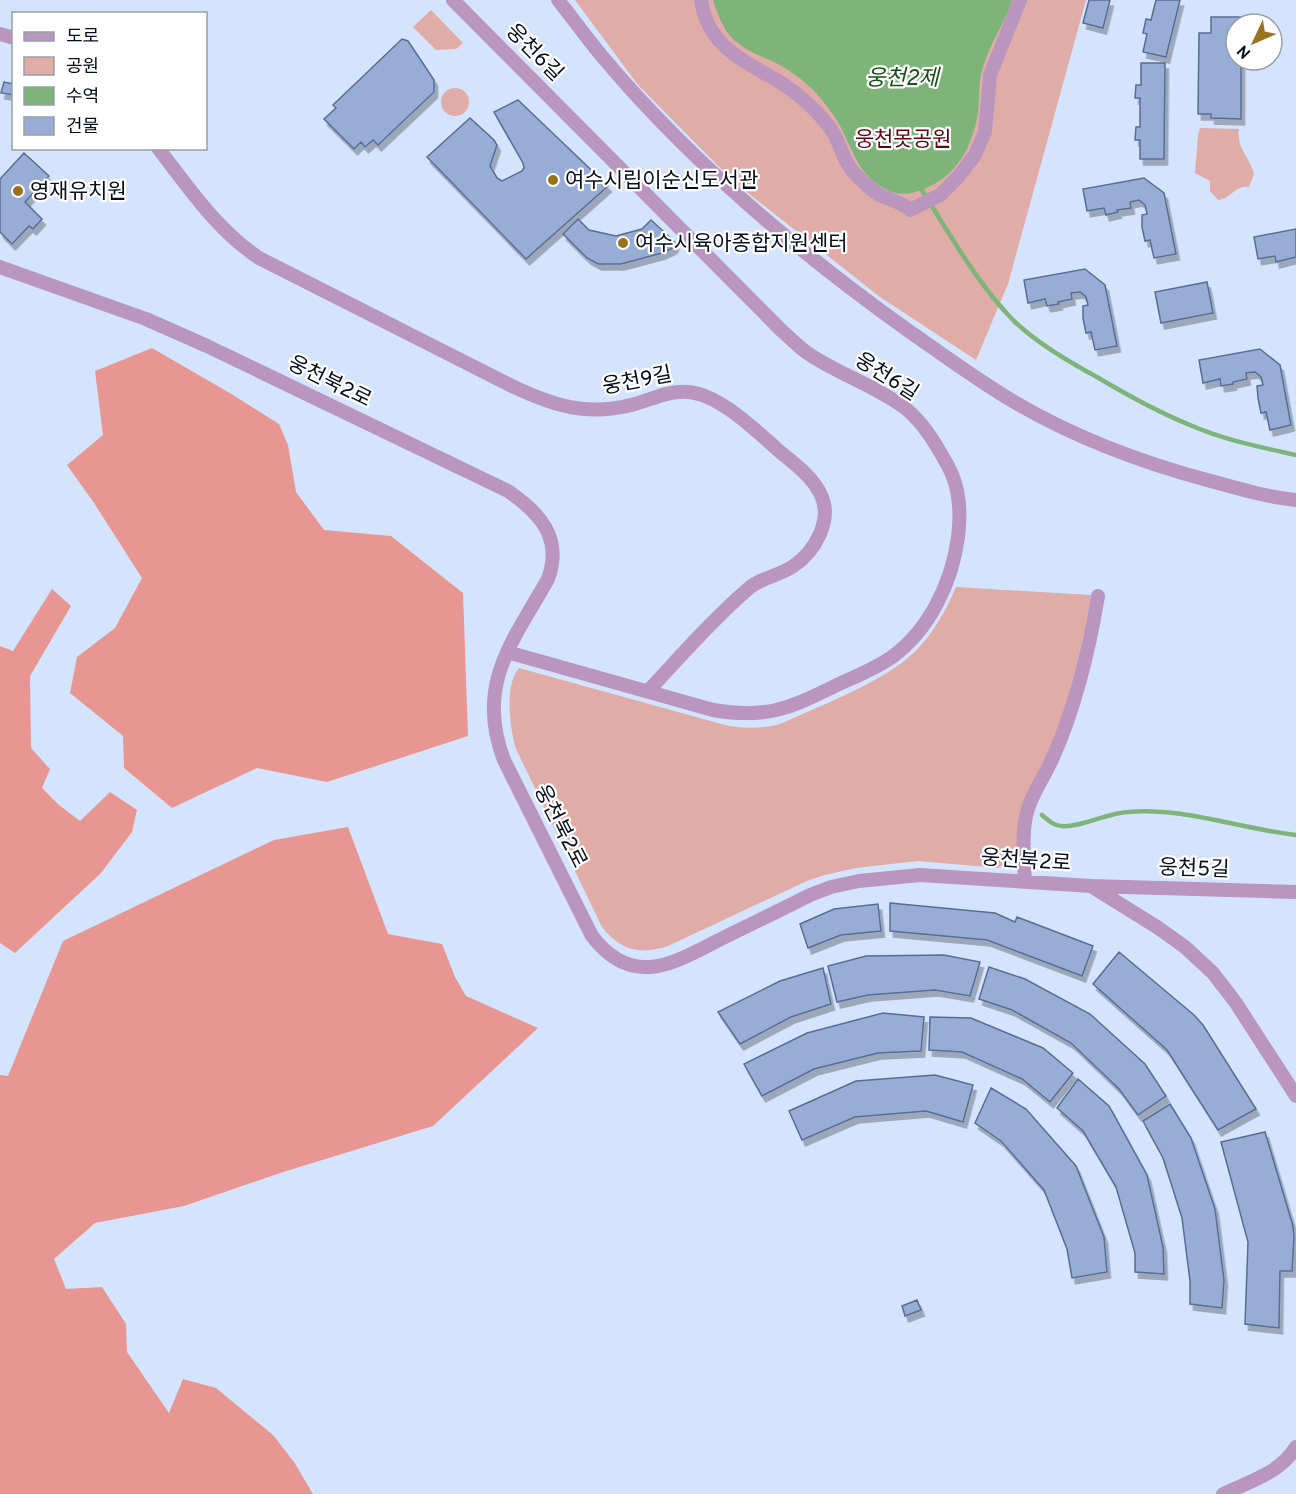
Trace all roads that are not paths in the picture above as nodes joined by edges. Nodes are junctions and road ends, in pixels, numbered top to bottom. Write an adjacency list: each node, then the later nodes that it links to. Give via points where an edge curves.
1 (453, 0): 10 (street, 웅천6길, via 782,331 806,352 880,392 921,423 950,469 959,500 960,525 948,581 922,627 891,658 779,711 739,714 713,710)
2 (558, 0): 7 (street, via 606,62 743,202 933,348 1015,403 1106,448 1182,474)
3 (701, 0): 4 (street, via 718,41 732,55 786,85 806,102 830,128 856,175 878,194 910,210 940,195 975,155 985,132 990,75)
4 (1020, 0)
5 (160, 150): 10 (street, 웅천9길, via 220,227 241,246 512,386 567,407 613,409 667,393 687,392 713,399 808,476 823,501 824,520 814,547 791,568 748,588)
6 (0, 267): 9 (street, 웅천북2로, via 207,345 497,485 527,504 549,534 554,552 552,567)
7 (1296, 500)
8 (1098, 596): 11 (street, via 1078,686 1054,755 1028,807 1024,823)
9 (507, 652): 10 (street, 웅천6길); 11 (street, 웅천북2로, via 494,695 500,750 592,936 610,956 626,964 666,966 810,895 859,881 920,875)
10 (649, 690)
11 (1025, 882): 12 (street, 웅천북2로)
12 (1091, 886): 13 (street, 웅천5길); 14 (street, 웅천북2로, via 1157,927 1213,973)
13 (1296, 892)
14 (1296, 1096)
15 (1296, 1447): 16 (street, via 1265,1475)
16 (1223, 1494)

